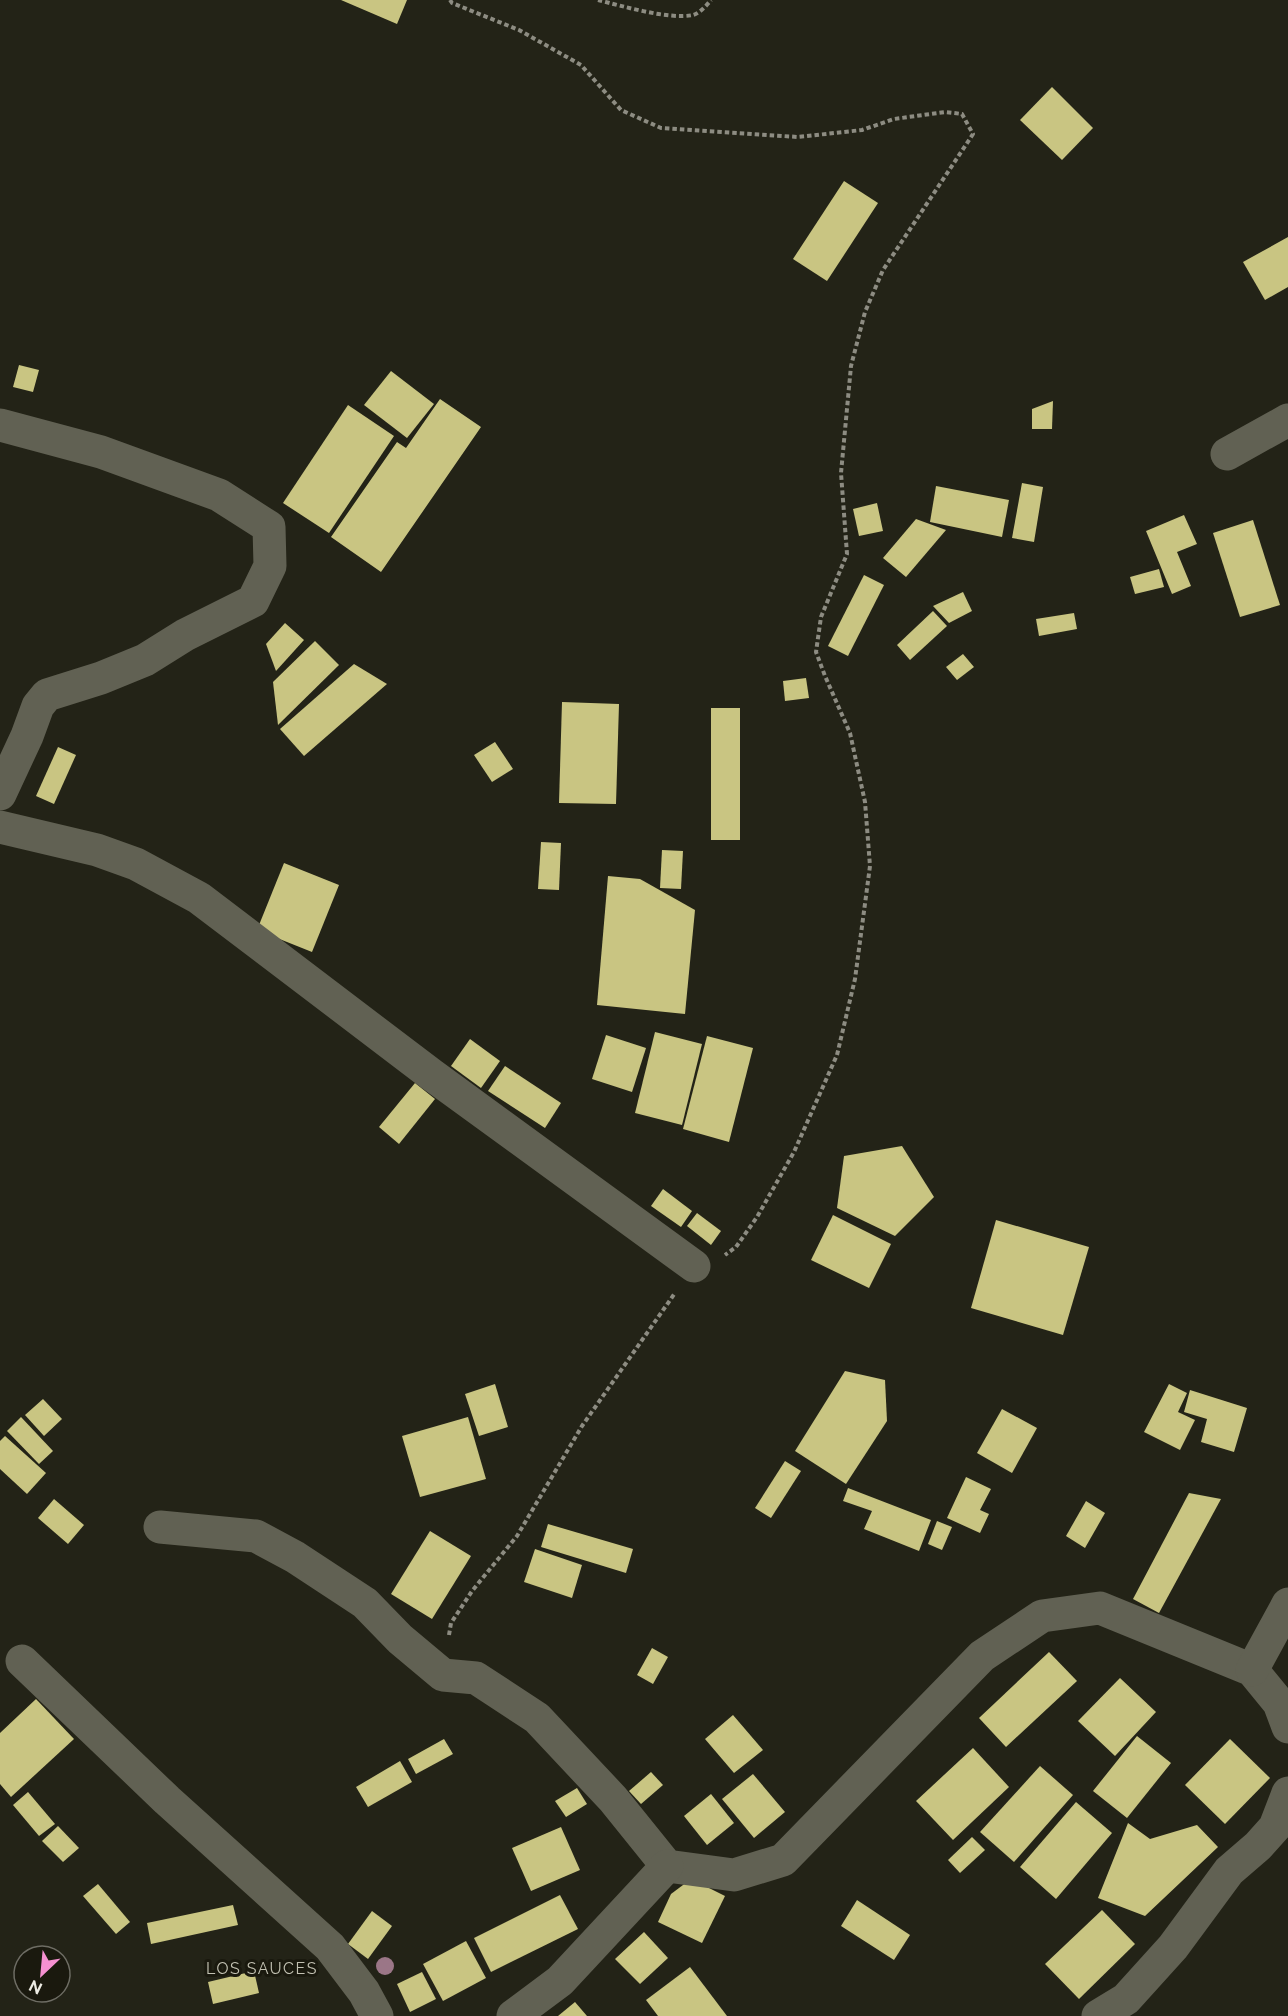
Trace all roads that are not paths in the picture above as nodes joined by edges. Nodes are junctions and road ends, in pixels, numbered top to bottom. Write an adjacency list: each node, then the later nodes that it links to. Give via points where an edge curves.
1 (1288, 420): 3 (street)
2 (0, 424): 4 (street, via 101,452 219,495 270,527 270,566 253,601 145,660 47,695 38,706)
3 (1227, 454)
4 (0, 794)
5 (0, 827): 6 (street, via 97,850 136,864 199,898 432,1075)
6 (694, 1266)
7 (160, 1527): 13 (street, via 256,1536 365,1603 443,1675 476,1678 537,1718 613,1799)
8 (1288, 1604): 10 (street)
9 (22, 1661): 14 (street, via 167,1800 330,1947)
10 (1252, 1670): 11 (street, via 1279,1703); 13 (street, via 1100,1608 1042,1616 982,1656 783,1860 734,1875)
11 (1288, 1727)
12 (1288, 1793): 16 (street, via 1275,1827 1229,1871 1173,1947 1126,1999)
13 (667, 1866): 15 (street, via 560,1981)
14 (377, 2016)
15 (513, 2016)
16 (1098, 2016)

